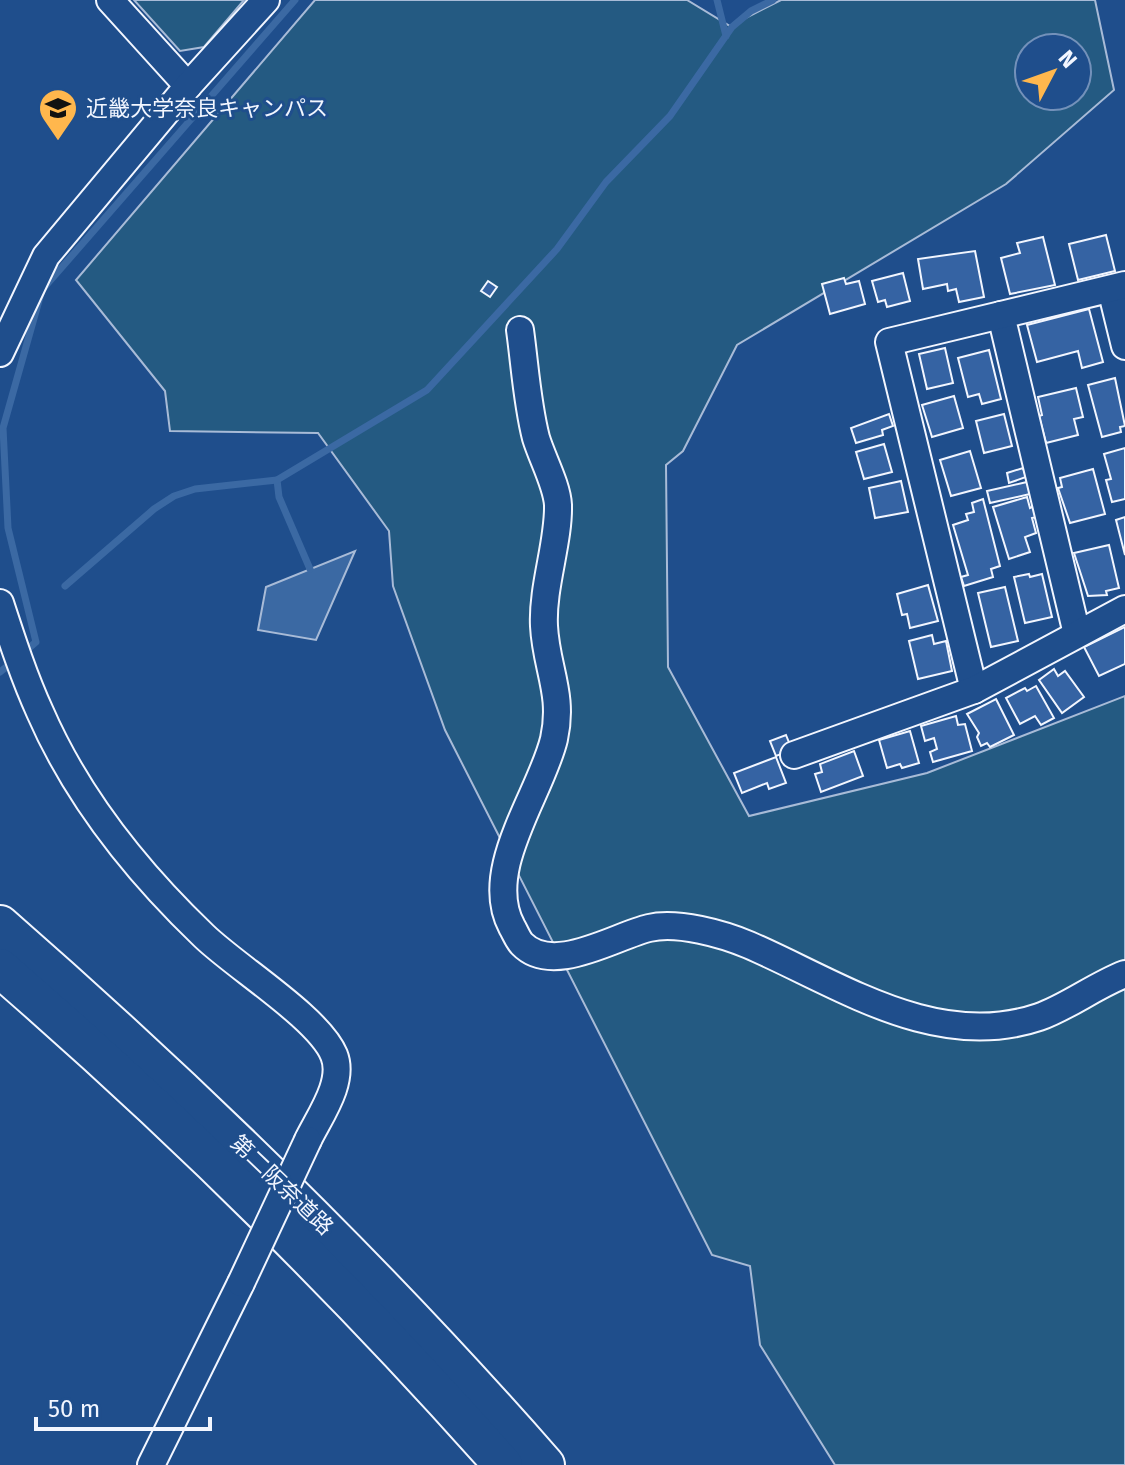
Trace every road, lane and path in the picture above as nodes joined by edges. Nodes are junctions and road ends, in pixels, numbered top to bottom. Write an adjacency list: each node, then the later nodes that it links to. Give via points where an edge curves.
1 (110, 0): 3 (street)
2 (266, 0): 3 (street)
3 (188, 86): 8 (street, via 46,256)
4 (1118, 287): 5 (street); 7 (street)
5 (1001, 315): 11 (street); 12 (street, via 889,342)
6 (520, 330): 16 (street, via 536,437 558,503 544,626 559,710 553,743 514,838 503,884 507,917 522,945 546,957 593,950 651,927 697,929 747,944 851,994 955,1027 1040,1017)
7 (1125, 346)
8 (0, 353)
9 (0, 603): 17 (street, bridge, via 40,713 81,789 143,874 207,939 314,1027 336,1066 331,1094)
10 (1125, 609): 11 (street)
11 (1077, 634): 12 (street)
12 (974, 690): 13 (street)
13 (794, 755)
14 (0, 925): 19 (highway, 第二阪奈道路, via 115,1026 350,1252)
15 (0, 968): 18 (highway, 第二阪奈道路, via 208,1155 327,1274)
16 (1125, 974)
17 (151, 1465)
18 (503, 1465)
19 (545, 1465)

